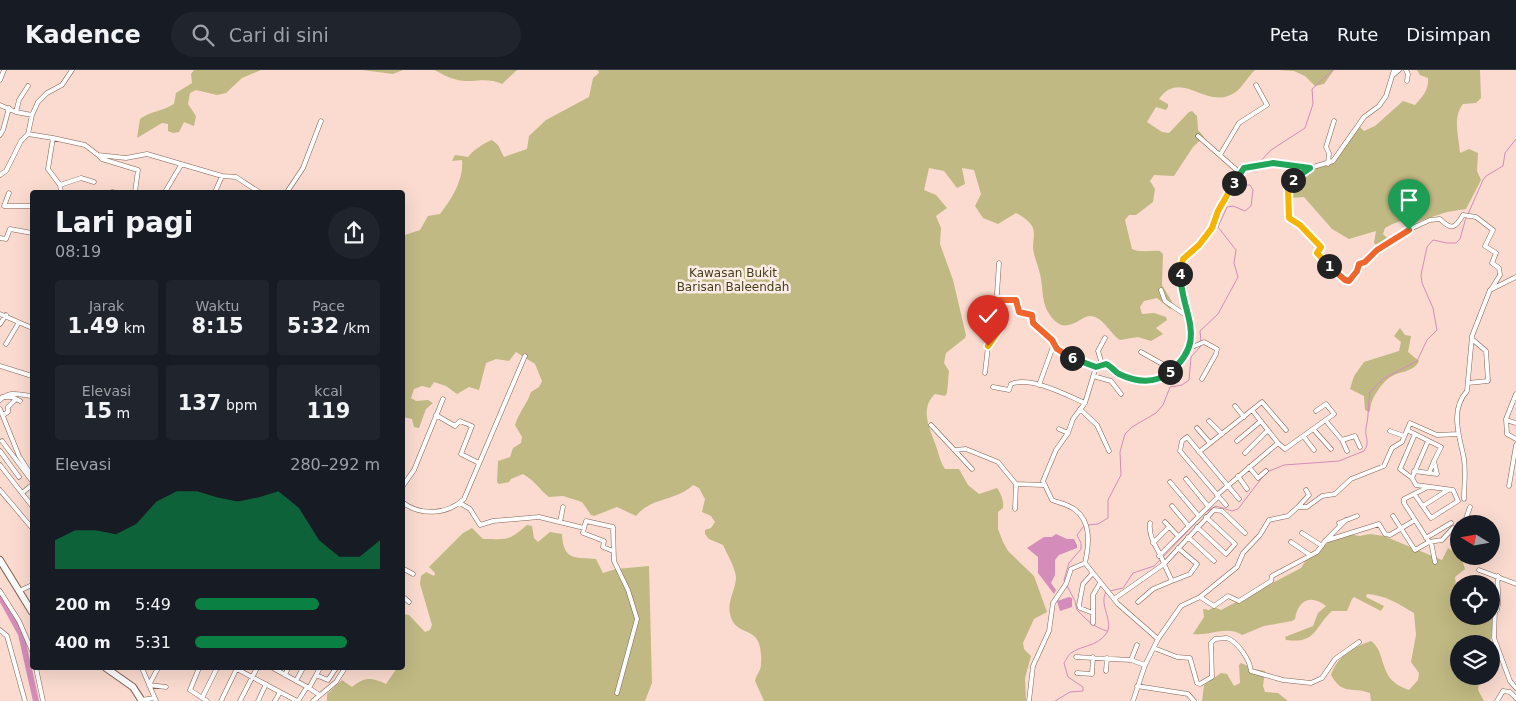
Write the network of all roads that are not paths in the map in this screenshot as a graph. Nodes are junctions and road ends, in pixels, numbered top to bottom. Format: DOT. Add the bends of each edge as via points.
graph roads {
  1 [pos="4,70"];
  2 [pos="72,70"];
  3 [pos="1399,70"];
  4 [pos="1406,70"];
  5 [pos="1393,72"];
  6 [pos="0,80"];
  7 [pos="1407,81"];
  8 [pos="1256,85"];
  9 [pos="28,86"];
  10 [pos="0,105"];
  11 [pos="9,108"];
  12 [pos="16,112"];
  13 [pos="32,115"];
  14 [pos="321,121"];
  15 [pos="1334,122"];
  16 [pos="28,134"];
  17 [pos="0,135"];
  18 [pos="1198,136"];
  19 [pos="53,138"];
  20 [pos="98,155"];
  21 [pos="1220,156"];
  22 [pos="1328,164"];
  23 [pos="181,165"];
  24 [pos="1310,168"];
  25 [pos="1240,173"];
  26 [pos="0,175"];
  27 [pos="222,176"];
  28 [pos="94,182"];
  29 [pos="60,185"];
  30 [pos="60,190"];
  31 [pos="135,190"];
  32 [pos="166,190"];
  33 [pos="216,190"];
  34 [pos="256,190"];
  35 [pos="288,190"];
  36 [pos="9,192"];
  37 [pos="30,206"];
  38 [pos="2,207"];
  39 [pos="30,233"];
  40 [pos="0,238"];
  41 [pos="999,263"];
  42 [pos="1516,277"];
  43 [pos="1492,288"];
  44 [pos="1161,290"];
  45 [pos="997,300"];
  46 [pos="0,314"];
  47 [pos="6,315"];
  48 [pos="1187,316"];
  49 [pos="0,324"];
  50 [pos="18,324"];
  51 [pos="30,327"];
  52 [pos="1104,338"];
  53 [pos="1472,339"];
  54 [pos="6,344"];
  55 [pos="1054,344"];
  56 [pos="1190,348"];
  57 [pos="1141,352"];
  58 [pos="525,356"];
  59 [pos="1102,364"];
  60 [pos="0,366"];
  61 [pos="1096,367"];
  62 [pos="1173,370"];
  63 [pos="985,373"];
  64 [pos="30,375"];
  65 [pos="1093,376"];
  66 [pos="1202,379"];
  67 [pos="1468,383"];
  68 [pos="1039,385"];
  69 [pos="993,387"];
  70 [pos="1120,394"];
  71 [pos="1516,394"];
  72 [pos="30,396"];
  73 [pos="1,398"];
  74 [pos="16,398"];
  75 [pos="443,398"];
  76 [pos="20,401"];
  77 [pos="1085,403"];
  78 [pos="1511,404"];
  79 [pos="1235,406"];
  80 [pos="1516,406"];
  81 [pos="0,409"];
  82 [pos="1080,409"];
  83 [pos="1252,410"];
  84 [pos="1316,411"];
  85 [pos="3,415"];
  86 [pos="436,415"];
  87 [pos="1244,417"];
  88 [pos="1506,420"];
  89 [pos="1209,421"];
  90 [pos="1261,421"];
  91 [pos="1326,421"];
  92 [pos="1516,423"];
  93 [pos="931,425"];
  94 [pos="1197,428"];
  95 [pos="1058,429"];
  96 [pos="1268,430"];
  97 [pos="1286,430"];
  98 [pos="1314,430"];
  99 [pos="1390,430"];
  100 [pos="1409,431"];
  101 [pos="1068,433"];
  102 [pos="10,434"];
  103 [pos="1222,434"];
  104 [pos="1415,434"];
  105 [pos="1458,434"];
  106 [pos="1404,436"];
  107 [pos="1304,437"];
  108 [pos="1516,439"];
  109 [pos="1237,440"];
  110 [pos="1342,440"];
  111 [pos="1428,440"];
  112 [pos="1,442"];
  113 [pos="1210,443"];
  114 [pos="1278,443"];
  115 [pos="1516,445"];
  116 [pos="1360,446"];
  117 [pos="1331,449"];
  118 [pos="955,450"];
  119 [pos="1314,450"];
  120 [pos="0,451"];
  121 [pos="1109,451"];
  122 [pos="1347,451"];
  123 [pos="1199,452"];
  124 [pos="1245,452"];
  125 [pos="1434,461"];
  126 [pos="479,463"];
  127 [pos="0,465"];
  128 [pos="1249,467"];
  129 [pos="972,469"];
  130 [pos="1266,471"];
  131 [pos="1414,471"];
  132 [pos="30,473"];
  133 [pos="1429,473"];
  134 [pos="1238,476"];
  135 [pos="19,477"];
  136 [pos="30,478"];
  137 [pos="1412,478"];
  138 [pos="1186,479"];
  139 [pos="1170,482"];
  140 [pos="1454,483"];
  141 [pos="405,484"];
  142 [pos="1016,484"];
  143 [pos="1043,485"];
  144 [pos="1227,485"];
  145 [pos="1509,486"];
  146 [pos="30,487"];
  147 [pos="1428,487"];
  148 [pos="1247,488"];
  149 [pos="0,490"];
  150 [pos="1306,490"];
  151 [pos="1448,490"];
  152 [pos="1453,490"];
  153 [pos="22,494"];
  154 [pos="1415,495"];
  155 [pos="1217,496"];
  156 [pos="1400,497"];
  157 [pos="1406,497"];
  158 [pos="1240,499"];
  159 [pos="1464,499"];
  160 [pos="460,503"];
  161 [pos="30,504"];
  162 [pos="405,504"];
  163 [pos="1226,505"];
  164 [pos="1172,506"];
  165 [pos="1208,506"];
  166 [pos="1423,506"];
  167 [pos="563,507"];
  168 [pos="1298,507"];
  169 [pos="1470,507"];
  170 [pos="1015,509"];
  171 [pos="1198,515"];
  172 [pos="1467,515"];
  173 [pos="1357,516"];
  174 [pos="1394,516"];
  175 [pos="1206,517"];
  176 [pos="1346,520"];
  177 [pos="1415,520"];
  178 [pos="560,522"];
  179 [pos="1165,522"];
  180 [pos="1150,523"];
  181 [pos="1339,523"];
  182 [pos="1450,524"];
  183 [pos="1188,525"];
  184 [pos="30,526"];
  185 [pos="1169,527"];
  186 [pos="1197,527"];
  187 [pos="584,528"];
  188 [pos="1401,529"];
  189 [pos="1450,531"];
  190 [pos="1245,533"];
  191 [pos="1302,533"];
  192 [pos="1178,536"];
  193 [pos="1188,537"];
  194 [pos="1325,541"];
  195 [pos="1429,541"];
  196 [pos="1291,542"];
  197 [pos="1153,543"];
  198 [pos="1322,546"];
  199 [pos="1178,548"];
  200 [pos="613,551"];
  201 [pos="1310,555"];
  202 [pos="1162,559"];
  203 [pos="0,560"];
  204 [pos="1214,561"];
  205 [pos="1435,562"];
  206 [pos="1085,564"];
  207 [pos="405,570"];
  208 [pos="1479,570"];
  209 [pos="413,574"];
  210 [pos="1092,574"];
  211 [pos="1495,575"];
  212 [pos="1500,577"];
  213 [pos="1172,581"];
  214 [pos="1100,583"];
  215 [pos="1516,584"];
  216 [pos="30,586"];
  217 [pos="0,591"];
  218 [pos="19,591"];
  219 [pos="1200,597"];
  220 [pos="405,599"];
  221 [pos="1114,599"];
  222 [pos="409,602"];
  223 [pos="1138,602"];
  224 [pos="30,609"];
  225 [pos="1093,613"];
  226 [pos="1093,623"];
  227 [pos="1494,625"];
  228 [pos="0,630"];
  229 [pos="1158,639"];
  230 [pos="1359,642"];
  231 [pos="1137,645"];
  232 [pos="30,647"];
  233 [pos="1154,648"];
  234 [pos="1076,656"];
  235 [pos="1093,658"];
  236 [pos="1107,658"];
  237 [pos="1131,660"];
  238 [pos="1146,665"];
  239 [pos="36,670"];
  240 [pos="109,670"];
  241 [pos="143,670"];
  242 [pos="157,670"];
  243 [pos="198,670"];
  244 [pos="217,670"];
  245 [pos="235,670"];
  246 [pos="240,670"];
  247 [pos="256,670"];
  248 [pos="277,670"];
  249 [pos="287,670"];
  250 [pos="302,670"];
  251 [pos="319,670"];
  252 [pos="335,670"];
  253 [pos="344,670"];
  254 [pos="1106,671"];
  255 [pos="1077,673"];
  256 [pos="285,674"];
  257 [pos="316,675"];
  258 [pos="252,677"];
  259 [pos="296,681"];
  260 [pos="266,684"];
  261 [pos="150,685"];
  262 [pos="1137,686"];
  263 [pos="166,687"];
  264 [pos="308,688"];
  265 [pos="1516,688"];
  266 [pos="280,692"];
  267 [pos="618,693"];
  268 [pos="318,694"];
  269 [pos="202,698"];
  270 [pos="1515,699"];
  271 [pos="155,700"];
  272 [pos="25,701"];
  273 [pos="42,701"];
  274 [pos="141,701"];
  275 [pos="207,701"];
  276 [pos="221,701"];
  277 [pos="240,701"];
  278 [pos="258,701"];
  279 [pos="276,701"];
  280 [pos="297,701"];
  281 [pos="313,701"];
  282 [pos="1029,701"];
  283 [pos="1133,701"];
  284 [pos="1194,701"];
  285 [pos="1497,701"];
  1 -- 6 [label="street"];
  2 -- 13 [label="street" via="62,85 38,102"];
  3 -- 5 [label="street"];
  4 -- 7 [label="street"];
  5 -- 22 [label="street" via="1386,96 1379,106 1364,117 1337,157"];
  8 -- 21 [label="street" via="1267,105 1240,122"];
  9 -- 12 [label="street"];
  10 -- 11 [label="street"];
  11 -- 12 [label="street"];
  11 -- 17 [label="street"];
  12 -- 13 [label="street"];
  13 -- 16 [label="street"];
  14 -- 35 [label="street" via="303,168"];
  15 -- 22 [label="street" via="1326,147"];
  16 -- 19 [label="street"];
  16 -- 26 [label="street" via="6,171"];
  18 -- 21 [label="street"];
  19 -- 20 [label="street" via="85,145"];
  19 -- 29 [label="street" via="48,169"];
  20 -- 23 [label="street" via="126,158 148,154"];
  20 -- 31 [label="street" via="138,170"];
  21 -- 25 [label="street"];
  22 -- 24 [label="street"];
  23 -- 27 [label="street"];
  23 -- 32 [label="street"];
  24 -- 25 [label="street" via="1273,163 1247,168"];
  24 -- 43 [label="street" via="1289,185 1289,218 1321,247 1318,254 1346,281 1376,250 1410,229 1439,219 1452,227 1460,222 1463,215 1480,220 1493,230 1485,246 1496,253 1492,263 1499,268 1500,275"];
  25 -- 48 [label="street" via="1210,232 1183,259 1180,276"];
  27 -- 33 [label="street"];
  27 -- 34 [label="street" via="240,178"];
  28 -- 29 [label="street" via="81,178"];
  29 -- 30 [label="street"];
  36 -- 38 [label="street"];
  37 -- 38 [label="street"];
  39 -- 40 [label="street" via="10,229 6,239"];
  41 -- 45 [label="street"];
  42 -- 43 [label="street"];
  43 -- 53 [label="street"];
  44 -- 48 [label="street" via="1165,301"];
  45 -- 55 [label="street" via="1016,300 1019,312 1032,315 1034,324"];
  45 -- 63 [label="street" via="999,330 989,344"];
  46 -- 47 [label="street"];
  47 -- 49 [label="street"];
  47 -- 50 [label="street"];
  48 -- 56 [label="street" via="1192,334"];
  50 -- 51 [label="street"];
  50 -- 54 [label="street"];
  52 -- 59 [label="street" via="1098,351"];
  53 -- 67 [label="street"];
  53 -- 67 [label="street" via="1486,351 1488,381"];
  55 -- 61 [label="street" via="1057,350 1075,360"];
  55 -- 68 [label="street"];
  56 -- 62 [label="street"];
  56 -- 66 [label="street" via="1201,343 1217,350"];
  57 -- 62 [label="street"];
  58 -- 126 [label="street"];
  59 -- 61 [label="street"];
  59 -- 62 [label="street" via="1147,382 1160,379"];
  60 -- 64 [label="street"];
  61 -- 65 [label="street"];
  65 -- 70 [label="street" via="1111,381"];
  65 -- 77 [label="street"];
  67 -- 105 [label="street" via="1458,412"];
  68 -- 69 [label="street" via="1018,382 1011,384 1009,390"];
  68 -- 77 [label="street"];
  71 -- 78 [label="street"];
  72 -- 73 [label="street" via="13,393"];
  73 -- 74 [label="street"];
  74 -- 76 [label="street"];
  74 -- 85 [label="street"];
  75 -- 86 [label="street"];
  77 -- 82 [label="street"];
  78 -- 80 [label="street"];
  78 -- 88 [label="street"];
  79 -- 87 [label="street"];
  81 -- 85 [label="street"];
  82 -- 101 [label="street"];
  82 -- 121 [label="street" via="1096,424"];
  83 -- 87 [label="street"];
  83 -- 90 [label="street"];
  83 -- 97 [label="street" via="1264,403"];
  84 -- 91 [label="street" via="1327,404 1334,414"];
  85 -- 102 [label="street"];
  86 -- 126 [label="street" via="455,426 460,421 472,426 461,454"];
  86 -- 141 [label="street" via="414,470"];
  87 -- 103 [label="street"];
  88 -- 92 [label="street"];
  88 -- 108 [label="street" via="1507,434"];
  89 -- 103 [label="street"];
  90 -- 96 [label="street"];
  90 -- 109 [label="street"];
  91 -- 98 [label="street"];
  91 -- 110 [label="street"];
  93 -- 118 [label="street"];
  94 -- 113 [label="street"];
  95 -- 101 [label="street"];
  96 -- 114 [label="street"];
  96 -- 124 [label="street"];
  98 -- 107 [label="street"];
  98 -- 117 [label="street"];
  99 -- 106 [label="street"];
  100 -- 104 [label="street"];
  101 -- 143 [label="street" via="1056,450"];
  102 -- 112 [label="street"];
  102 -- 132 [label="street"];
  103 -- 113 [label="street"];
  104 -- 111 [label="street"];
  104 -- 137 [label="street" via="1400,470"];
  105 -- 106 [label="street" via="1437,435 1411,422"];
  105 -- 159 [label="street" via="1464,460"];
  106 -- 168 [label="street" via="1401,443 1392,448 1384,466 1351,479 1332,496 1324,495 1307,508"];
  107 -- 114 [label="street" via="1285,448"];
  107 -- 119 [label="street"];
  110 -- 116 [label="street" via="1355,436"];
  110 -- 122 [label="street"];
  111 -- 125 [label="street" via="1441,447"];
  111 -- 131 [label="street"];
  112 -- 136 [label="street"];
  113 -- 123 [label="street"];
  114 -- 128 [label="street"];
  115 -- 145 [label="street"];
  118 -- 129 [label="street"];
  118 -- 142 [label="street" via="966,449 998,462"];
  120 -- 135 [label="street"];
  123 -- 144 [label="street"];
  123 -- 155 [label="street" via="1187,437 1179,447"];
  125 -- 133 [label="street"];
  125 -- 133 [label="street" via="1437,474"];
  126 -- 160 [label="street" via="468,492"];
  127 -- 153 [label="street"];
  128 -- 130 [label="street" via="1258,478"];
  128 -- 134 [label="street"];
  131 -- 133 [label="street"];
  131 -- 137 [label="street"];
  134 -- 144 [label="street"];
  134 -- 148 [label="street"];
  137 -- 147 [label="street" via="1416,485"];
  138 -- 165 [label="street"];
  139 -- 171 [label="street"];
  140 -- 152 [label="street"];
  142 -- 143 [label="street"];
  142 -- 170 [label="street"];
  143 -- 206 [label="street" via="1052,500 1072,508 1085,522 1088,547"];
  144 -- 155 [label="street"];
  144 -- 158 [label="street"];
  146 -- 153 [label="street"];
  147 -- 151 [label="street"];
  147 -- 154 [label="street"];
  149 -- 184 [label="street"];
  150 -- 168 [label="street" via="1309,495"];
  151 -- 152 [label="street"];
  151 -- 166 [label="street"];
  152 -- 166 [label="street" via="1458,501 1431,518"];
  153 -- 161 [label="street"];
  154 -- 157 [label="street"];
  154 -- 166 [label="street"];
  155 -- 163 [label="street"];
  155 -- 165 [label="street"];
  156 -- 157 [label="street"];
  157 -- 177 [label="street" via="1404,503"];
  160 -- 162 [label="street" via="428,513 416,511"];
  160 -- 178 [label="street" via="470,509 480,525 539,517"];
  164 -- 183 [label="street"];
  165 -- 171 [label="street"];
  167 -- 178 [label="street"];
  168 -- 219 [label="street" via="1288,516 1269,520 1260,536 1243,553 1237,567"];
  169 -- 172 [label="street"];
  171 -- 183 [label="street"];
  173 -- 176 [label="street"];
  174 -- 188 [label="street"];
  175 -- 186 [label="street"];
  175 -- 186 [label="street" via="1235,544 1234,547 1226,554"];
  175 -- 190 [label="street" via="1214,510 1222,511"];
  176 -- 181 [label="street"];
  176 -- 194 [label="street"];
  177 -- 188 [label="street"];
  177 -- 195 [label="street"];
  178 -- 187 [label="street"];
  179 -- 185 [label="street"];
  180 -- 197 [label="street"];
  182 -- 195 [label="street"];
  183 -- 192 [label="street"];
  185 -- 192 [label="street"];
  185 -- 197 [label="street"];
  186 -- 193 [label="street"];
  187 -- 200 [label="street" via="583,533 604,541 603,547"];
  187 -- 200 [label="street" via="586,521 613,527"];
  188 -- 194 [label="street" via="1388,536 1378,524"];
  188 -- 195 [label="street" via="1414,550"];
  189 -- 195 [label="street" via="1442,540"];
  191 -- 198 [label="street"];
  192 -- 202 [label="street"];
  193 -- 199 [label="street"];
  193 -- 204 [label="street"];
  194 -- 198 [label="street"];
  195 -- 205 [label="street"];
  196 -- 201 [label="street"];
  197 -- 202 [label="street"];
  198 -- 201 [label="street"];
  199 -- 202 [label="street"];
  199 -- 213 [label="street" via="1197,564 1190,574"];
  200 -- 267 [label="street" via="637,619"];
  201 -- 219 [label="street" via="1272,576 1271,581 1239,601 1228,596 1214,606"];
  202 -- 213 [label="street"];
  202 -- 221 [label="street"];
  203 -- 218 [label="main road"];
  206 -- 210 [label="street"];
  206 -- 282 [label="street" via="1072,568 1066,584 1054,600 1049,631 1033,666"];
  207 -- 209 [label="street"];
  208 -- 211 [label="street"];
  210 -- 214 [label="street"];
  210 -- 225 [label="street" via="1083,584 1079,606"];
  212 -- 215 [label="street"];
  213 -- 223 [label="street" via="1153,589"];
  214 -- 221 [label="street"];
  214 -- 225 [label="street" via="1093,595"];
  216 -- 218 [label="street"];
  217 -- 232 [label="street"];
  218 -- 224 [label="main road"];
  219 -- 229 [label="street" via="1181,606"];
  220 -- 222 [label="street"];
  221 -- 229 [label="street"];
  225 -- 226 [label="street"];
  227 -- 265 [label="street" via="1494,638 1510,681"];
  228 -- 272 [label="street" via="7,636"];
  229 -- 233 [label="street"];
  230 -- 233 [label="street" via="1336,659 1322,678 1311,683 1283,680 1251,671 1242,651 1227,638 1215,639 1211,643 1212,677 1200,684 1190,658 1177,657"];
  231 -- 237 [label="street"];
  233 -- 238 [label="street"];
  234 -- 235 [label="street"];
  235 -- 236 [label="street"];
  235 -- 255 [label="street" via="1092,674"];
  236 -- 237 [label="street"];
  236 -- 254 [label="street"];
  237 -- 238 [label="street"];
  238 -- 262 [label="street"];
  239 -- 273 [label="street"];
  240 -- 274 [label="main road" via="133,687"];
  241 -- 261 [label="street"];
  242 -- 261 [label="street"];
  243 -- 269 [label="street" via="190,690"];
  244 -- 269 [label="street"];
  245 -- 276 [label="street"];
  246 -- 258 [label="street"];
  247 -- 258 [label="street"];
  248 -- 256 [label="street"];
  249 -- 256 [label="street"];
  250 -- 259 [label="street"];
  251 -- 257 [label="street"];
  252 -- 257 [label="street" via="328,680"];
  253 -- 281 [label="street" via="336,682"];
  256 -- 259 [label="street"];
  257 -- 264 [label="street"];
  258 -- 260 [label="street"];
  258 -- 277 [label="street"];
  259 -- 264 [label="street"];
  260 -- 266 [label="street"];
  260 -- 278 [label="street"];
  261 -- 263 [label="street"];
  261 -- 271 [label="street"];
  262 -- 283 [label="street"];
  262 -- 284 [label="street" via="1188,694"];
  264 -- 268 [label="street"];
  264 -- 280 [label="street"];
  266 -- 279 [label="street"];
  266 -- 280 [label="street"];
  269 -- 275 [label="street"];
  270 -- 285 [label="street" via="1510,692 1503,691"];
  271 -- 274 [label="street"];
}
